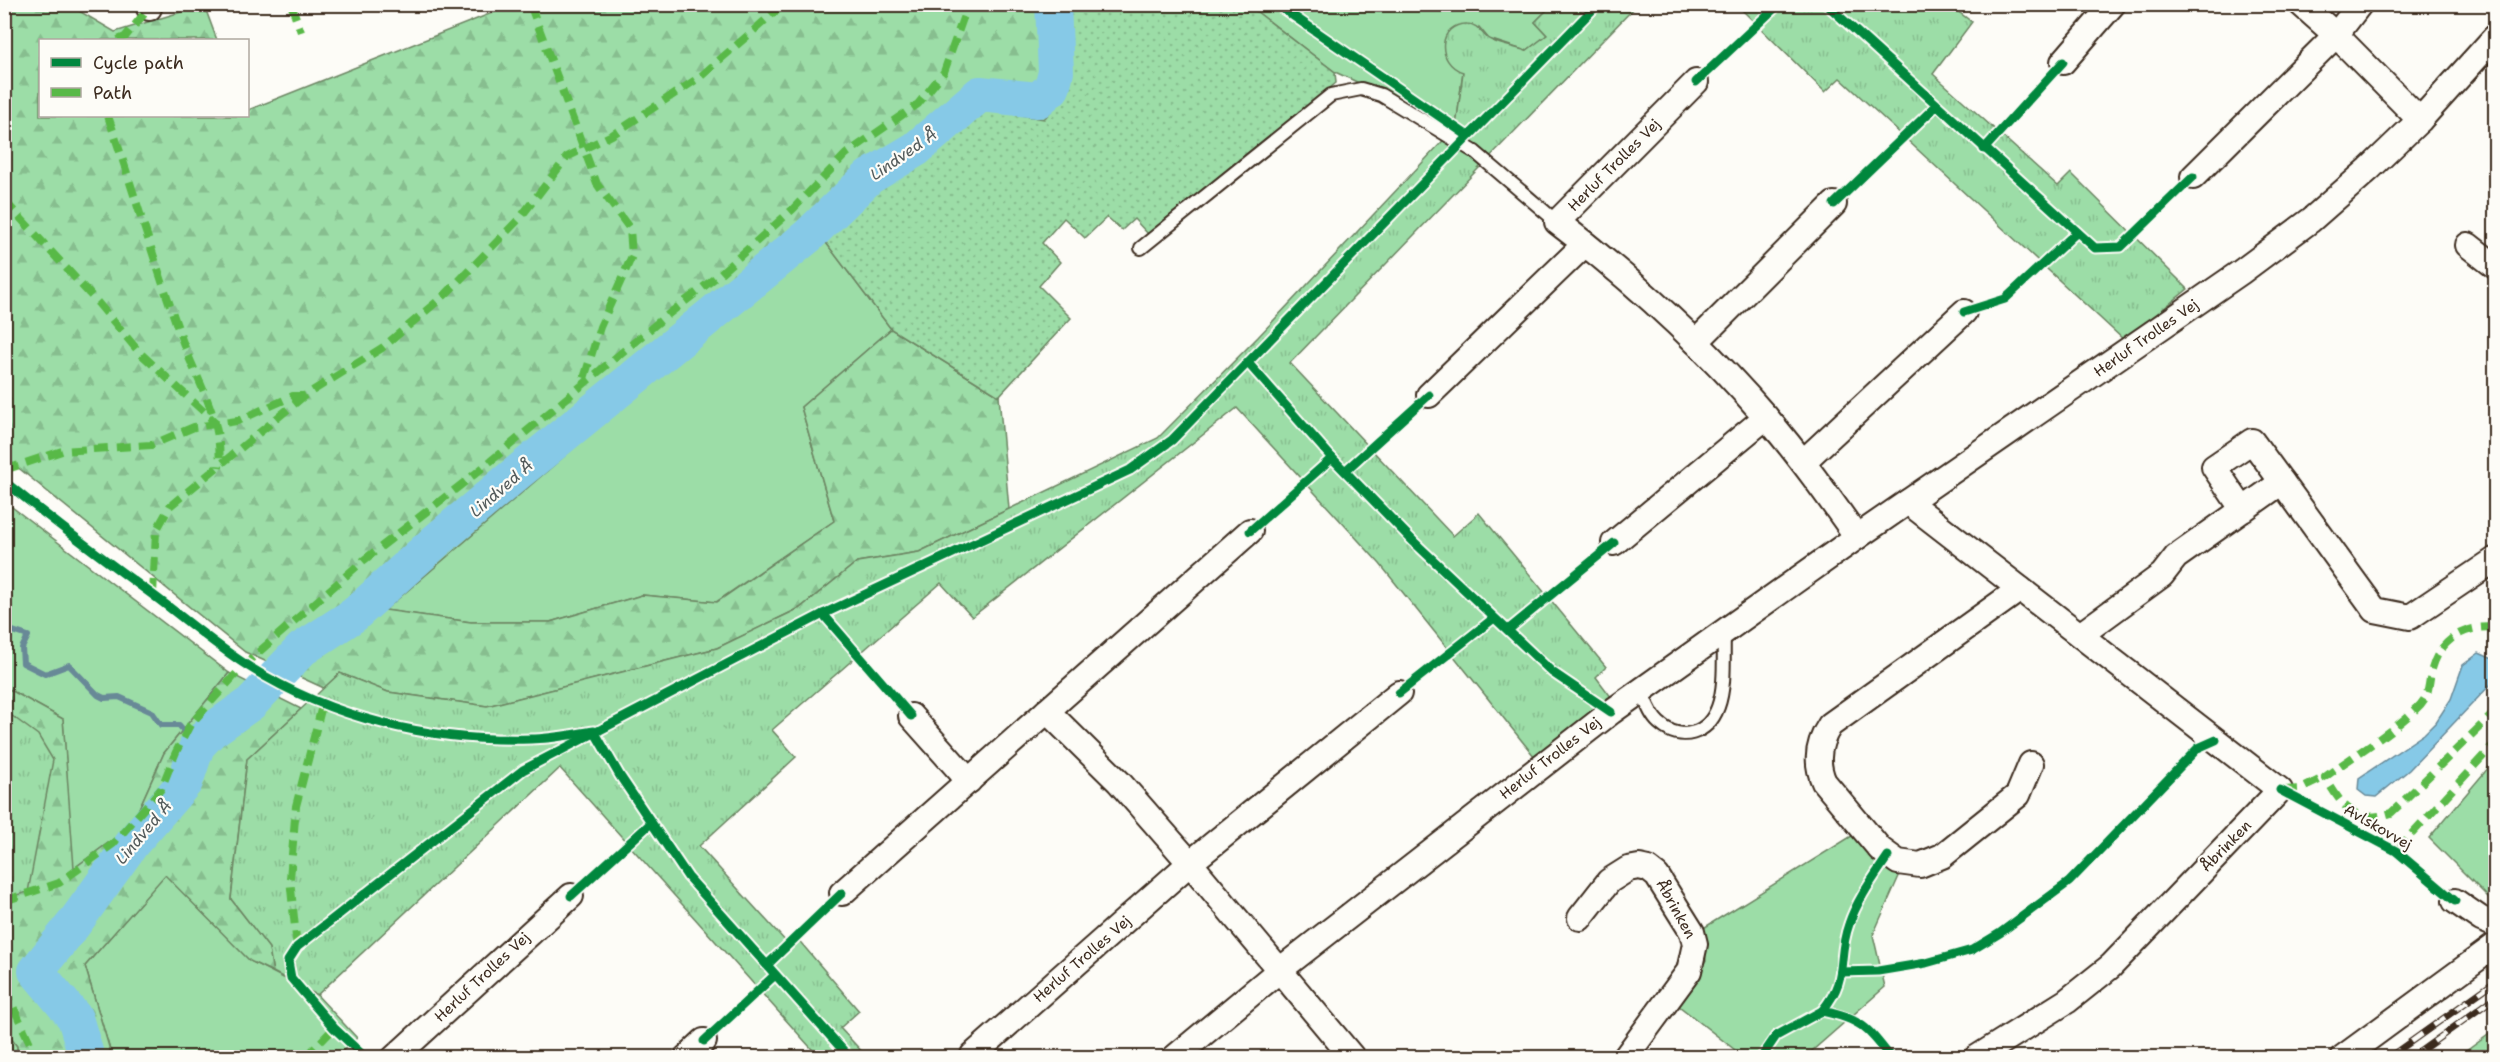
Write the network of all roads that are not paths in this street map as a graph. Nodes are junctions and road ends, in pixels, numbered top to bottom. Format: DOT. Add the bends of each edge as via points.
graph roads {
  1 [pos="2112,4"];
  2 [pos="2301,4"];
  3 [pos="2360,4"];
  4 [pos="2336,35"];
  5 [pos="2496,36"];
  6 [pos="2063,62"];
  7 [pos="1696,82"];
  8 [pos="2420,120"];
  9 [pos="2193,177"];
  10 [pos="1834,204"];
  11 [pos="1557,222"];
  12 [pos="1585,244"];
  13 [pos="2468,245"];
  14 [pos="1141,248"];
  15 [pos="2496,267"];
  16 [pos="1964,312"];
  17 [pos="1696,342"];
  18 [pos="1429,394"];
  19 [pos="1766,417"];
  20 [pos="1803,462"];
  21 [pos="2282,482"];
  22 [pos="1908,502"];
  23 [pos="2243,510"];
  24 [pos="1250,531"];
  25 [pos="1857,537"];
  26 [pos="1614,543"];
  27 [pos="2496,559"];
  28 [pos="2020,589"];
  29 [pos="1725,631"];
  30 [pos="2080,635"];
  31 [pos="1641,690"];
  32 [pos="1399,693"];
  33 [pos="1047,711"];
  34 [pos="911,716"];
  35 [pos="2031,764"];
  36 [pos="969,781"];
  37 [pos="1190,863"];
  38 [pos="842,893"];
  39 [pos="571,896"];
  40 [pos="2455,901"];
  41 [pos="1580,918"];
  42 [pos="2496,925"];
  43 [pos="2496,945"];
  44 [pos="1281,969"];
  45 [pos="704,1041"];
  46 [pos="973,1055"];
  47 [pos="394,1058"];
  48 [pos="686,1058"];
  49 [pos="1174,1058"];
  50 [pos="1353,1058"];
  51 [pos="1624,1058"];
  52 [pos="1976,1058"];
  53 [pos="2342,1058"];
  1 -- 6 [label="street"];
  2 -- 4 [label="street"];
  3 -- 4 [label="street"];
  4 -- 8 [label="street"];
  4 -- 9 [label="street"];
  5 -- 8 [label="street, Herluf Trolles Vej"];
  7 -- 11 [label="street, Herluf Trolles Vej"];
  8 -- 22 [label="street, Herluf Trolles Vej" via="2311,220"];
  10 -- 17 [label="street"];
  11 -- 12 [label="street, Herluf Trolles Vej"];
  11 -- 14 [label="lane" via="1475,152 1381,95 1361,89 1331,95"];
  12 -- 17 [label="street, Herluf Trolles Vej"];
  12 -- 18 [label="street"];
  13 -- 15 [label="street"];
  16 -- 20 [label="street"];
  17 -- 19 [label="street, Herluf Trolles Vej"];
  19 -- 20 [label="street, Herluf Trolles Vej"];
  19 -- 26 [label="street"];
  20 -- 25 [label="street, Herluf Trolles Vej"];
  21 -- 23 [label="street"];
  21 -- 23 [label="street" via="2252,441 2214,467"];
  21 -- 27 [label="street" via="2375,610 2410,617"];
  22 -- 25 [label="street, Herluf Trolles Vej"];
  22 -- 28 [label="street, Åbrinken"];
  23 -- 30 [label="street" via="2176,557 2162,575"];
  24 -- 33 [label="street"];
  25 -- 29 [label="street, Herluf Trolles Vej"];
  28 -- 30 [label="street, Åbrinken"];
  28 -- 35 [label="street" via="1830,725 1819,747 1819,771 1880,849 1898,862 1920,865 1942,856 2018,795"];
  29 -- 31 [label="street, Herluf Trolles Vej"];
  29 -- 31 [label="lane" via="1719,704 1713,721 1703,729 1690,734 1666,728 1649,709"];
  30 -- 52 [label="street, Åbrinken" via="2280,790 2111,966 2067,1001"];
  31 -- 44 [label="street, Herluf Trolles Vej"];
  32 -- 37 [label="street, Herluf Trolles Vej"];
  33 -- 36 [label="street"];
  33 -- 37 [label="street" via="1119,782"];
  34 -- 36 [label="street"];
  36 -- 38 [label="street"];
  37 -- 44 [label="street"];
  37 -- 46 [label="street, Herluf Trolles Vej"];
  39 -- 47 [label="street, Herluf Trolles Vej"];
  40 -- 42 [label="street"];
  41 -- 51 [label="street, Åbrinken" via="1609,881 1639,867 1657,876 1692,932 1695,944 1689,970"];
  43 -- 53 [label="street"];
  44 -- 49 [label="street, Herluf Trolles Vej"];
  44 -- 50 [label="street"];
  45 -- 48 [label="street"];
}
